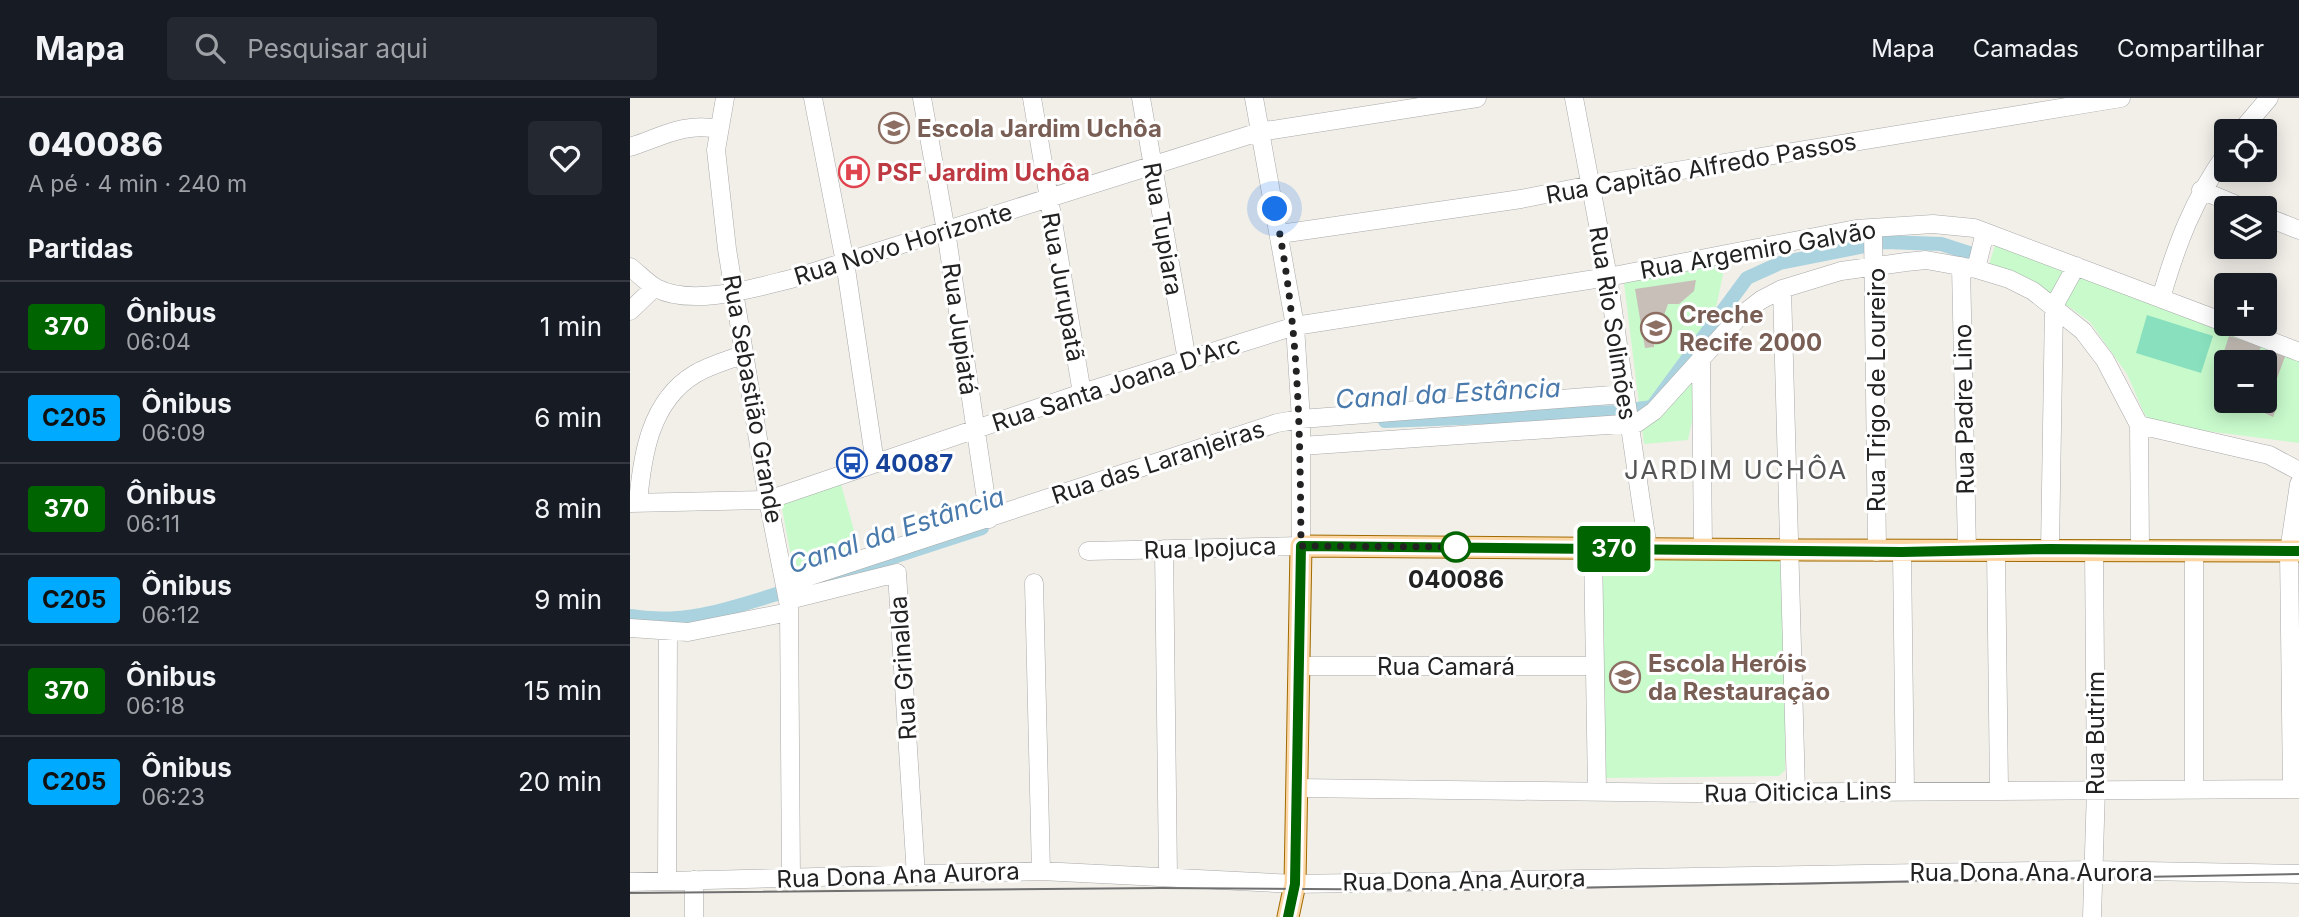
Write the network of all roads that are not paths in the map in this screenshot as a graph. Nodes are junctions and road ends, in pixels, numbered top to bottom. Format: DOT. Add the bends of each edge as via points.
graph roads {
  1 [pos="725,98"];
  2 [pos="813,98"];
  3 [pos="922,98"];
  4 [pos="1032,98"];
  5 [pos="1141,98"];
  6 [pos="1254,98"];
  7 [pos="1478,98"];
  8 [pos="1574,98"];
  9 [pos="2121,98"];
  10 [pos="2269,98"];
  11 [pos="2251,119"];
  12 [pos="718,130"];
  13 [pos="1259,132"];
  14 [pos="630,147"];
  15 [pos="1151,164"];
  16 [pos="2214,171"];
  17 [pos="1591,185"];
  18 [pos="2201,190"];
  19 [pos="2215,196"];
  20 [pos="1047,199"];
  21 [pos="2277,221"];
  22 [pos="1873,229"];
  23 [pos="2299,230"];
  24 [pos="946,231"];
  25 [pos="1985,232"];
  26 [pos="1280,234"];
  27 [pos="845,262"];
  28 [pos="1875,264"];
  29 [pos="2076,266"];
  30 [pos="630,267"];
  31 [pos="1969,268"];
  32 [pos="1608,277"];
  33 [pos="655,287"];
  34 [pos="1782,289"];
  35 [pos="735,293"];
  36 [pos="2161,298"];
  37 [pos="2054,306"];
  38 [pos="630,311"];
  39 [pos="2214,318"];
  40 [pos="1295,326"];
  41 [pos="2259,336"];
  42 [pos="2299,352"];
  43 [pos="746,354"];
  44 [pos="1701,357"];
  45 [pos="1187,360"];
  46 [pos="1082,393"];
  47 [pos="1626,397"];
  48 [pos="1301,420"];
  49 [pos="1629,422"];
  50 [pos="2139,425"];
  51 [pos="975,430"];
  52 [pos="1301,443"];
  53 [pos="875,463"];
  54 [pos="2299,471"];
  55 [pos="2299,484"];
  56 [pos="768,500"];
  57 [pos="634,503"];
  58 [pos="989,519"];
  59 [pos="1301,546"];
  60 [pos="1164,549"];
  61 [pos="1593,549"];
  62 [pos="1648,549"];
  63 [pos="2050,549"];
  64 [pos="2094,549"];
  65 [pos="2140,549"];
  66 [pos="1703,550"];
  67 [pos="2194,550"];
  68 [pos="1088,551"];
  69 [pos="1791,551"];
  70 [pos="1967,551"];
  71 [pos="1996,551"];
  72 [pos="2294,551"];
  73 [pos="1877,552"];
  74 [pos="1902,552"];
  75 [pos="1034,583"];
  76 [pos="788,598"];
  77 [pos="630,628"];
  78 [pos="668,632"];
  79 [pos="1300,666"];
  80 [pos="1592,666"];
  81 [pos="1297,788"];
  82 [pos="1999,789"];
  83 [pos="2096,789"];
  84 [pos="2194,789"];
  85 [pos="2295,789"];
  86 [pos="1905,790"];
  87 [pos="1597,791"];
  88 [pos="1796,791"];
  89 [pos="2092,870"];
  90 [pos="1041,871"];
  91 [pos="2299,874"];
  92 [pos="916,876"];
  93 [pos="1168,876"];
  94 [pos="791,878"];
  95 [pos="694,880"];
  96 [pos="667,881"];
  97 [pos="630,882"];
  98 [pos="1295,884"];
  99 [pos="694,917"];
  100 [pos="1288,917"];
  101 [pos="2092,917"];
  1 -- 12 [label="street, Rua Sebastião Grande"];
  2 -- 27 [label="street"];
  3 -- 24 [label="street, Rua Jupiatá"];
  4 -- 20 [label="street, Rua Jurupatã"];
  5 -- 15 [label="street, Rua Tupiara"];
  6 -- 13 [label="street"];
  7 -- 13 [label="street, Rua Novo Horizonte"];
  8 -- 17 [label="street, Rua Rio Solimões"];
  9 -- 17 [label="street, Rua Capitão Alfredo Passos"];
  10 -- 11 [label="street"];
  12 -- 14 [label="street" via="680,128"];
  12 -- 35 [label="street, Rua Sebastião Grande" via="717,160"];
  13 -- 15 [label="street, Rua Novo Horizonte"];
  13 -- 26 [label="street"];
  15 -- 20 [label="street, Rua Novo Horizonte"];
  15 -- 45 [label="street, Rua Tupiara"];
  16 -- 18 [label="street"];
  17 -- 26 [label="street, Rua Capitão Alfredo Passos"];
  17 -- 32 [label="street, Rua Rio Solimões"];
  18 -- 19 [label="street"];
  18 -- 36 [label="street"];
  20 -- 24 [label="street, Rua Novo Horizonte"];
  20 -- 46 [label="street, Rua Jurupatã"];
  21 -- 23 [label="street"];
  22 -- 25 [label="street, Rua Argemiro Galvão" via="1933,224"];
  22 -- 28 [label="street, Rua Trigo de Loureiro"];
  22 -- 32 [label="street, Rua Argemiro Galvão"];
  24 -- 27 [label="street, Rua Novo Horizonte"];
  24 -- 51 [label="street, Rua Jupiatá"];
  25 -- 29 [label="street, Rua Argemiro Galvão"];
  25 -- 31 [label="street, Rua Padre Lino"];
  26 -- 40 [label="street"];
  27 -- 35 [label="street, Rua Novo Horizonte"];
  27 -- 53 [label="street"];
  28 -- 31 [label="street, Rua Argemiro Galvão" via="1926,260"];
  28 -- 34 [label="street, Rua Argemiro Galvão"];
  28 -- 73 [label="street, Rua Trigo de Loureiro"];
  29 -- 36 [label="street, Rua Argemiro Galvão"];
  29 -- 37 [label="street"];
  30 -- 33 [label="street"];
  31 -- 37 [label="street, Rua Argemiro Galvão" via="2009,279"];
  31 -- 70 [label="street, Rua Padre Lino"];
  32 -- 40 [label="street, Rua Santa Joana D'Arc"];
  32 -- 47 [label="street, Rua Rio Solimões"];
  33 -- 35 [label="street, Rua Novo Horizonte" via="672,293"];
  33 -- 38 [label="street"];
  34 -- 44 [label="street, Rua Argemiro Galvão" via="1739,317"];
  34 -- 69 [label="street"];
  35 -- 43 [label="street, Rua Sebastião Grande"];
  36 -- 39 [label="street, Rua Argemiro Galvão"];
  37 -- 50 [label="street, Rua Argemiro Galvão" via="2092,340"];
  37 -- 63 [label="street"];
  40 -- 45 [label="street, Rua Santa Joana D'Arc"];
  40 -- 48 [label="street"];
  41 -- 42 [label="street, Rua Argemiro Galvão"];
  43 -- 56 [label="street, Rua Sebastião Grande"];
  43 -- 57 [label="street" via="692,376 668,401 647,439"];
  44 -- 49 [label="street, Rua Argemiro Galvão" via="1654,411 1645,419"];
  44 -- 66 [label="street"];
  45 -- 46 [label="street, Rua Santa Joana D'Arc"];
  46 -- 51 [label="street, Rua Santa Joana D'Arc"];
  47 -- 48 [label="street, Rua das Laranjeiras"];
  47 -- 49 [label="street, Rua Rio Solimões"];
  48 -- 52 [label="street"];
  48 -- 58 [label="street, Rua das Laranjeiras" via="1246,431"];
  49 -- 52 [label="street, Rua das Laranjeiras"];
  49 -- 62 [label="street, Rua Rio Solimões"];
  50 -- 54 [label="street" via="2269,454"];
  50 -- 65 [label="street"];
  51 -- 53 [label="street, Rua Santa Joana D'Arc"];
  51 -- 58 [label="street, Rua Jupiatá"];
  52 -- 59 [label="street"];
  53 -- 56 [label="street, Rua Santa Joana D'Arc"];
  55 -- 72 [label="street"];
  56 -- 57 [label="street, Rua Santa Joana D'Arc"];
  56 -- 76 [label="street, Rua Sebastião Grande"];
  58 -- 76 [label="street, Rua das Laranjeiras"];
  59 -- 60 [label="street, Rua Ipojuca"];
  59 -- 61 [label="main road, Rua Ipojuca"];
  59 -- 79 [label="main road"];
  60 -- 68 [label="street, Rua Ipojuca"];
  60 -- 93 [label="street"];
  61 -- 62 [label="main road, Rua Ipojuca"];
  61 -- 80 [label="street"];
  62 -- 66 [label="main road, Rua Ipojuca"];
  63 -- 64 [label="main road, Rua Ipojuca"];
  63 -- 71 [label="main road, Rua Ipojuca"];
  64 -- 65 [label="main road, Rua Ipojuca"];
  64 -- 83 [label="street, Rua Butrim"];
  65 -- 67 [label="main road, Rua Ipojuca"];
  66 -- 69 [label="main road, Rua Ipojuca"];
  67 -- 72 [label="main road, Rua Ipojuca"];
  67 -- 84 [label="street"];
  69 -- 73 [label="main road, Rua Ipojuca"];
  69 -- 88 [label="street"];
  70 -- 71 [label="main road, Rua Ipojuca"];
  70 -- 74 [label="main road, Rua Ipojuca"];
  71 -- 82 [label="street"];
  72 -- 85 [label="street"];
  73 -- 74 [label="main road, Rua Ipojuca"];
  74 -- 86 [label="street"];
  75 -- 90 [label="street"];
  76 -- 78 [label="street, Rua das Laranjeiras" via="745,623"];
  76 -- 92 [label="street, Rua Grinalda" via="897,573"];
  76 -- 94 [label="street, Rua Sebastião Grande"];
  77 -- 78 [label="street, Rua das Laranjeiras"];
  78 -- 96 [label="street"];
  79 -- 80 [label="street, Rua Camará"];
  79 -- 81 [label="main road"];
  80 -- 87 [label="street"];
  81 -- 87 [label="street, Rua Oiticica Lins"];
  81 -- 98 [label="main road"];
  82 -- 83 [label="street, Rua Oiticica Lins"];
  82 -- 86 [label="street, Rua Oiticica Lins"];
  83 -- 84 [label="street, Rua Oiticica Lins"];
  83 -- 89 [label="street, Rua Butrim"];
  84 -- 85 [label="street, Rua Oiticica Lins"];
  86 -- 88 [label="street, Rua Oiticica Lins"];
  87 -- 88 [label="street, Rua Oiticica Lins"];
  89 -- 91 [label="street, Rua Dona Ana Aurora"];
  89 -- 98 [label="street, Rua Dona Ana Aurora"];
  89 -- 101 [label="street, Rua Butrim"];
  90 -- 92 [label="street, Rua Dona Ana Aurora"];
  90 -- 93 [label="street, Rua Dona Ana Aurora"];
  92 -- 94 [label="street, Rua Dona Ana Aurora"];
  93 -- 98 [label="street, Rua Dona Ana Aurora"];
  94 -- 95 [label="street, Rua Dona Ana Aurora"];
  95 -- 96 [label="street, Rua Dona Ana Aurora"];
  95 -- 99 [label="street"];
  96 -- 97 [label="street, Rua Dona Ana Aurora"];
  98 -- 100 [label="main road"];
}
